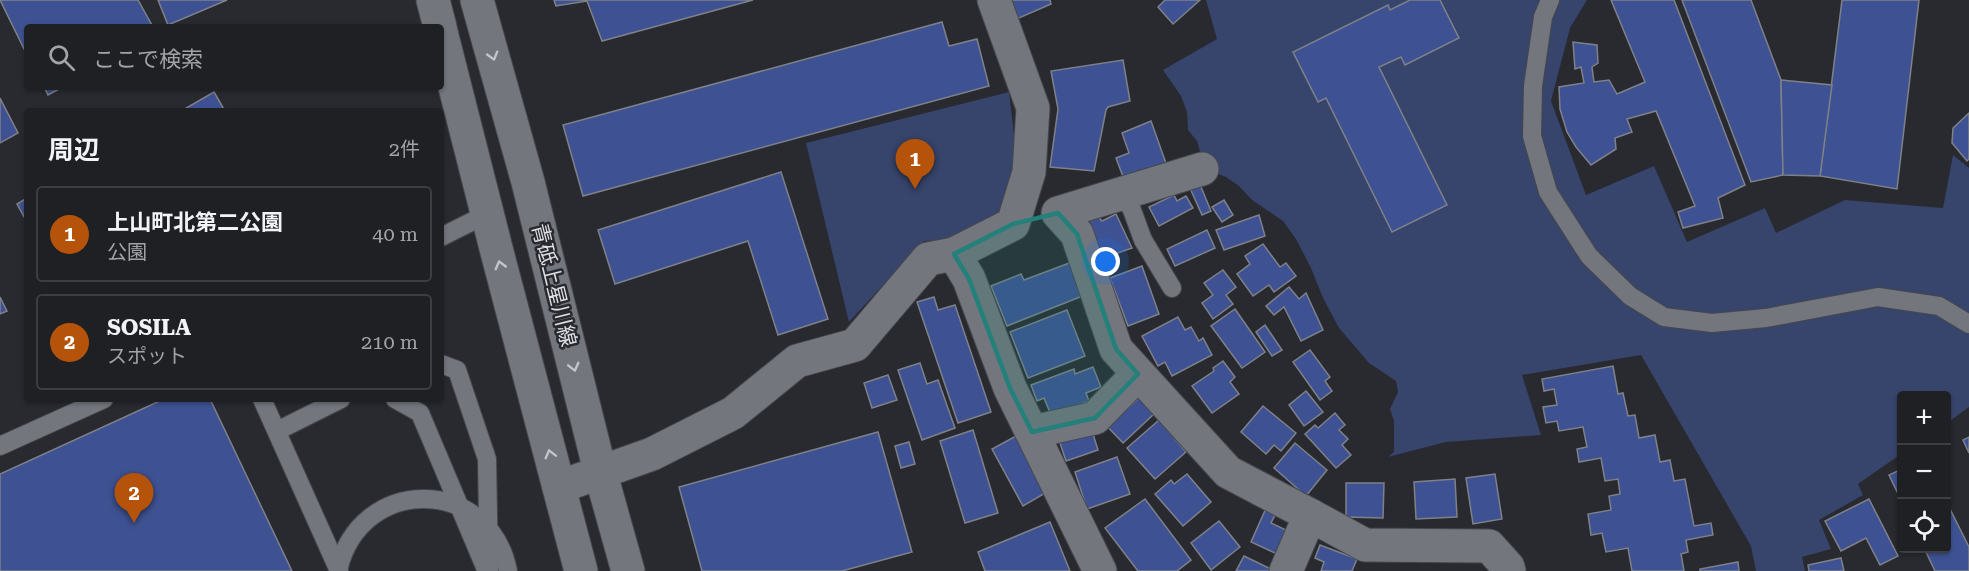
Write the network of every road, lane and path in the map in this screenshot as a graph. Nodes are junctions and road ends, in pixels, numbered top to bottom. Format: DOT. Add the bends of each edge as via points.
graph roads {
  1 [pos="433,0"];
  2 [pos="477,0"];
  3 [pos="994,0"];
  4 [pos="1550,0"];
  5 [pos="439,24"];
  6 [pos="444,44"];
  7 [pos="1202,170"];
  8 [pos="1123,193"];
  9 [pos="1058,213"];
  10 [pos="487,214"];
  11 [pos="1013,224"];
  12 [pos="444,236"];
  13 [pos="954,254"];
  14 [pos="1172,288"];
  15 [pos="1969,324"];
  16 [pos="444,365"];
  17 [pos="1138,374"];
  18 [pos="97,402"];
  19 [pos="263,402"];
  20 [pos="335,402"];
  21 [pos="401,402"];
  22 [pos="277,431"];
  23 [pos="1032,432"];
  24 [pos="0,446"];
  25 [pos="600,471"];
  26 [pos="559,487"];
  27 [pos="1310,516"];
  28 [pos="338,571"];
  29 [pos="487,571"];
  30 [pos="508,571"];
  31 [pos="581,571"];
  32 [pos="628,571"];
  33 [pos="1100,571"];
  34 [pos="1286,571"];
  35 [pos="1509,571"];
  1 -- 5 [label="street"];
  2 -- 25 [label="street, 青砥上星川線, one-way" via="528,182"];
  3 -- 11 [label="street" via="1033,108 1029,172"];
  4 -- 15 [label="lane" via="1543,17 1533,86 1532,136 1548,192 1589,256 1630,296 1664,317 1712,323 1766,318 1878,297 1939,306"];
  6 -- 10 [label="street"];
  7 -- 8 [label="street"];
  8 -- 9 [label="street"];
  8 -- 14 [label="lane" via="1143,240"];
  9 -- 11 [label="street"];
  9 -- 17 [label="street" via="1077,234 1116,349"];
  10 -- 12 [label="lane"];
  26 -- 10 [label="street, one-way"];
  11 -- 13 [label="street"];
  13 -- 23 [label="street" via="969,279 1010,388"];
  13 -- 25 [label="street" via="928,259 855,345 797,361 733,413 652,454"];
  16 -- 29 [label="lane" via="457,370 487,459"];
  17 -- 23 [label="street" via="1095,418"];
  17 -- 27 [label="street" via="1228,472"];
  18 -- 24 [label="lane"];
  19 -- 22 [label="lane"];
  20 -- 22 [label="lane"];
  21 -- 29 [label="lane" via="420,413"];
  22 -- 28 [label="lane"];
  23 -- 33 [label="street"];
  25 -- 26 [label="street"];
  25 -- 32 [label="street, 青砥上星川線"];
  26 -- 31 [label="street"];
  27 -- 34 [label="street"];
  27 -- 35 [label="street" via="1365,545 1489,546"];
  28 -- 30 [label="lane" via="348,540 376,512 393,503 431,499 468,511 483,523 496,538"];
}
